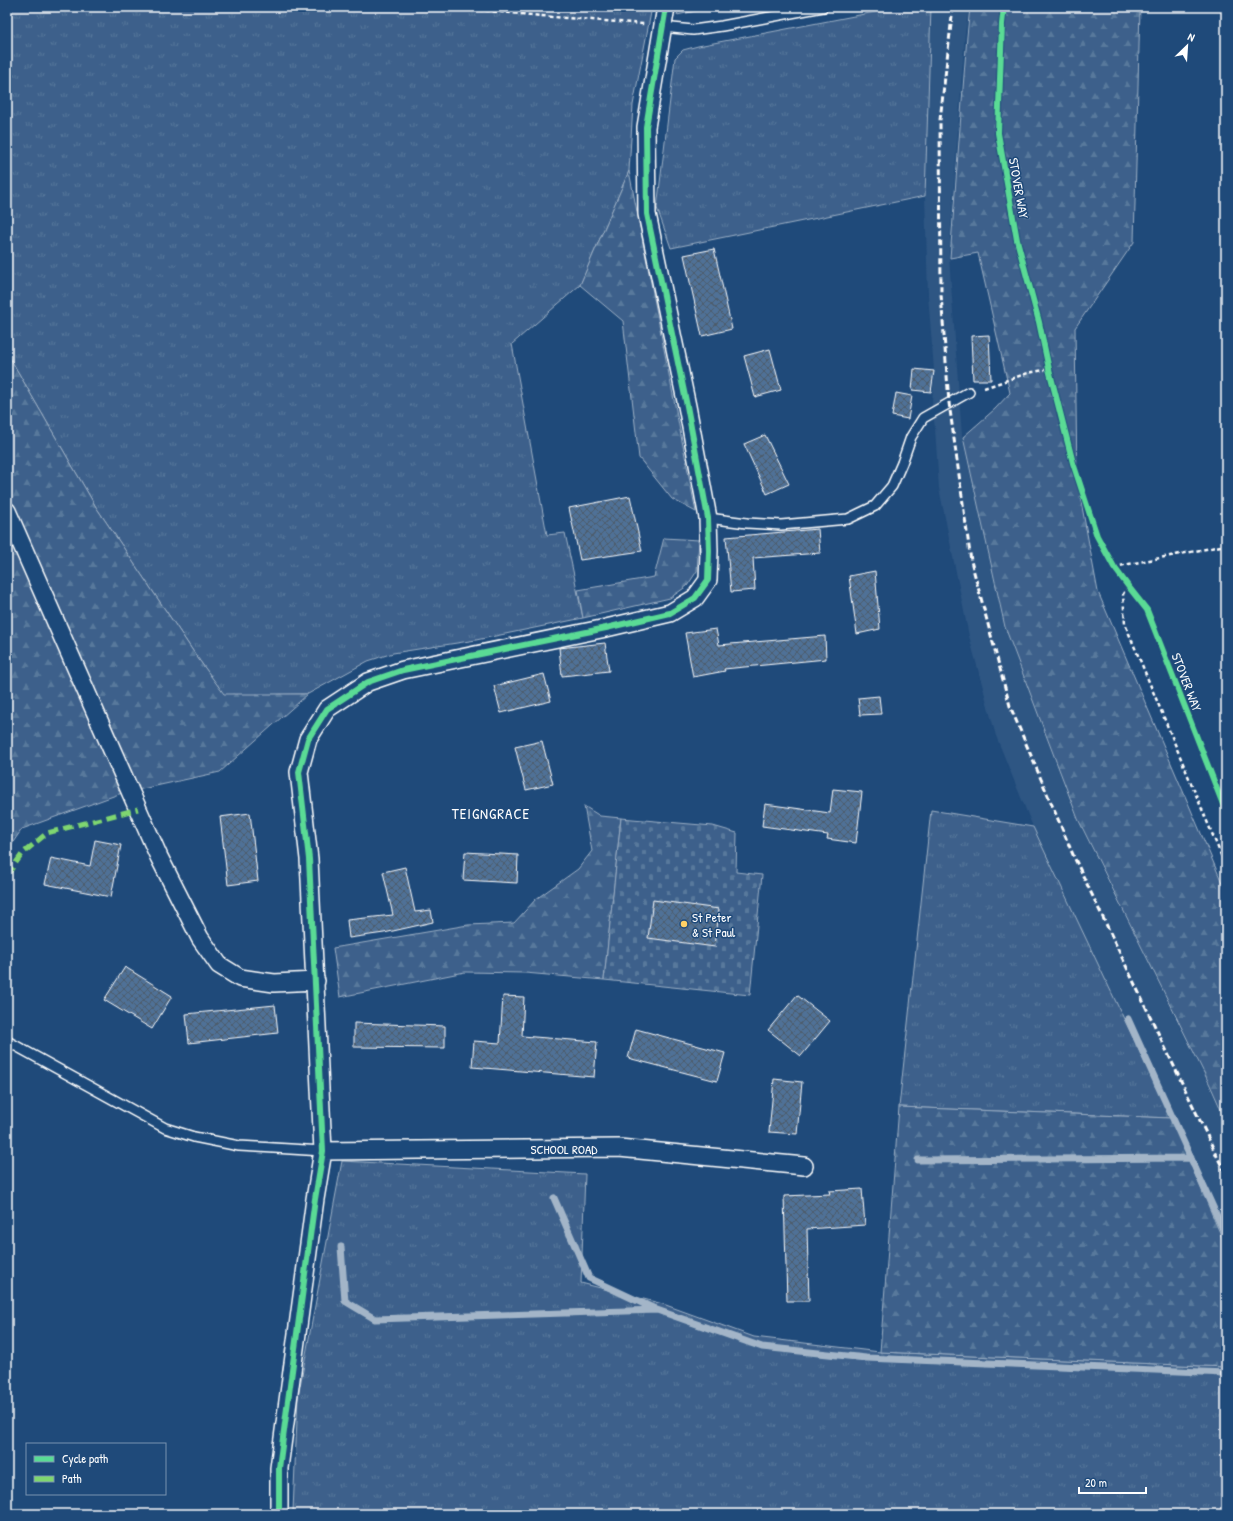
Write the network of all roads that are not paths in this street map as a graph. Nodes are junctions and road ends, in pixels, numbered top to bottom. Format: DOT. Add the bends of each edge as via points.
graph roads {
  1 [pos="666,7"];
  2 [pos="823,7"];
  3 [pos="662,27"];
  4 [pos="969,392"];
  5 [pos="7,511"];
  6 [pos="708,518"];
  7 [pos="316,981"];
  8 [pos="7,1041"];
  9 [pos="324,1151"];
  10 [pos="804,1166"];
  11 [pos="280,1514"];
  1 -- 3 [label="street"];
  2 -- 3 [label="lane" via="693,30"];
  3 -- 6 [label="street" via="646,126 647,214"];
  4 -- 6 [label="lane" via="923,418 911,437 892,486 875,506 848,519 781,525"];
  5 -- 7 [label="street" via="159,857 200,938 219,965 240,978 274,983"];
  6 -- 7 [label="street" via="708,580 695,598 670,613 402,670 368,682 327,709 308,739 299,772 309,859"];
  7 -- 9 [label="street"];
  8 -- 9 [label="lane" via="165,1128 239,1146"];
  9 -- 10 [label="street, SCHOOL ROAD" via="619,1148"];
  9 -- 11 [label="street" via="315,1199 279,1468"];
}
